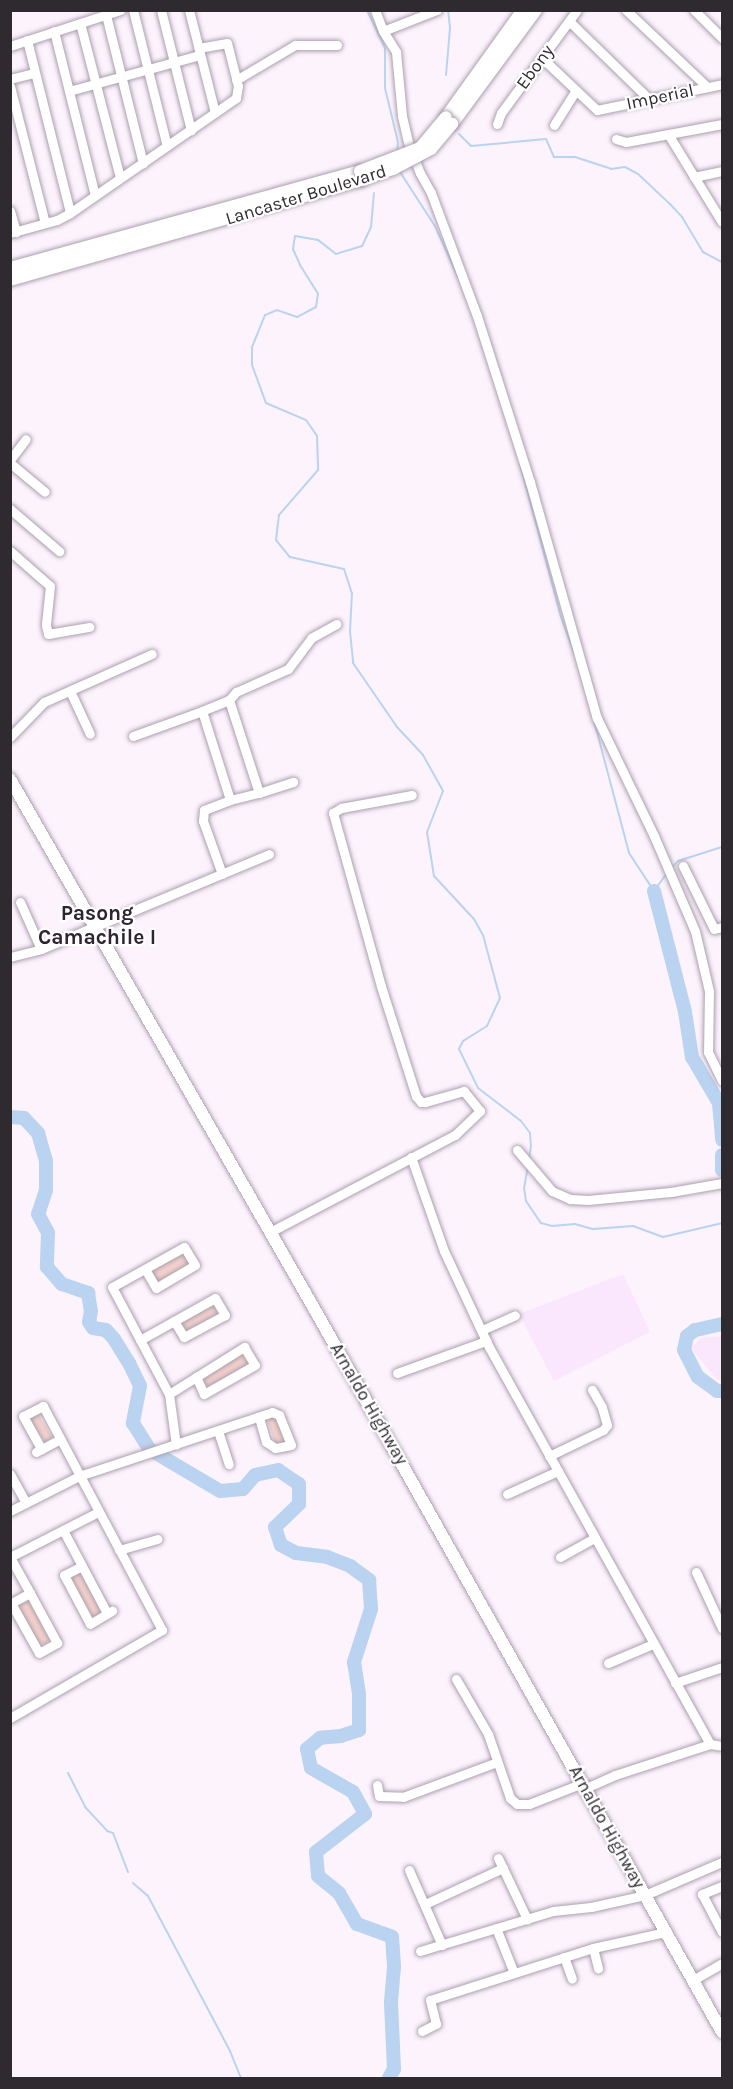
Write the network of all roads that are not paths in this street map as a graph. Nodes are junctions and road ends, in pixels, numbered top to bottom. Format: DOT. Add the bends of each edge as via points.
graph roads {
  1 [pos="120,10"];
  2 [pos="133,10"];
  3 [pos="161,10"];
  4 [pos="189,10"];
  5 [pos="375,10"];
  6 [pos="437,10"];
  7 [pos="523,10"];
  8 [pos="536,10"];
  9 [pos="577,10"];
  10 [pos="626,10"];
  11 [pos="694,10"];
  12 [pos="106,15"];
  13 [pos="569,21"];
  14 [pos="80,23"];
  15 [pos="383,31"];
  16 [pos="54,32"];
  17 [pos="723,38"];
  18 [pos="27,40"];
  19 [pos="337,45"];
  20 [pos="10,46"];
  21 [pos="199,51"];
  22 [pos="542,58"];
  23 [pos="173,63"];
  24 [pos="147,70"];
  25 [pos="34,73"];
  26 [pos="121,77"];
  27 [pos="10,79"];
  28 [pos="236,80"];
  29 [pos="95,84"];
  30 [pos="722,85"];
  31 [pos="10,86"];
  32 [pos="707,87"];
  33 [pos="576,90"];
  34 [pos="69,91"];
  35 [pos="649,99"];
  36 [pos="215,113"];
  37 [pos="449,121"];
  38 [pos="497,124"];
  39 [pos="723,124"];
  40 [pos="554,125"];
  41 [pos="190,130"];
  42 [pos="668,134"];
  43 [pos="616,139"];
  44 [pos="167,146"];
  45 [pos="143,163"];
  46 [pos="723,171"];
  47 [pos="361,176"];
  48 [pos="693,177"];
  49 [pos="120,178"];
  50 [pos="95,195"];
  51 [pos="10,212"];
  52 [pos="70,213"];
  53 [pos="723,222"];
  54 [pos="45,224"];
  55 [pos="13,233"];
  56 [pos="10,268"];
  57 [pos="10,280"];
  58 [pos="26,440"];
  59 [pos="10,461"];
  60 [pos="45,492"];
  61 [pos="10,509"];
  62 [pos="10,551"];
  63 [pos="59,551"];
  64 [pos="336,624"];
  65 [pos="88,627"];
  66 [pos="152,654"];
  67 [pos="70,691"];
  68 [pos="229,700"];
  69 [pos="202,711"];
  70 [pos="90,734"];
  71 [pos="133,736"];
  72 [pos="10,737"];
  73 [pos="10,779"];
  74 [pos="293,782"];
  75 [pos="260,793"];
  76 [pos="412,795"];
  77 [pos="230,800"];
  78 [pos="269,854"];
  79 [pos="683,866"];
  80 [pos="222,874"];
  81 [pos="20,902"];
  82 [pos="95,925"];
  83 [pos="723,927"];
  84 [pos="41,949"];
  85 [pos="10,957"];
  86 [pos="723,1081"];
  87 [pos="517,1150"];
  88 [pos="411,1157"];
  89 [pos="723,1183"];
  90 [pos="270,1232"];
  91 [pos="145,1269"];
  92 [pos="515,1315"];
  93 [pos="174,1321"];
  94 [pos="482,1330"];
  95 [pos="140,1341"];
  96 [pos="486,1341"];
  97 [pos="397,1373"];
  98 [pos="196,1377"];
  99 [pos="592,1390"];
  100 [pos="168,1394"];
  101 [pos="259,1417"];
  102 [pos="218,1431"];
  103 [pos="59,1440"];
  104 [pos="176,1444"];
  105 [pos="549,1456"];
  106 [pos="229,1464"];
  107 [pos="558,1471"];
  108 [pos="10,1474"];
  109 [pos="79,1476"];
  110 [pos="507,1494"];
  111 [pos="26,1503"];
  112 [pos="10,1511"];
  113 [pos="98,1512"];
  114 [pos="63,1530"];
  115 [pos="594,1538"];
  116 [pos="157,1539"];
  117 [pos="119,1551"];
  118 [pos="560,1557"];
  119 [pos="82,1566"];
  120 [pos="696,1572"];
  121 [pos="30,1593"];
  122 [pos="723,1628"];
  123 [pos="653,1644"];
  124 [pos="608,1663"];
  125 [pos="723,1667"];
  126 [pos="456,1679"];
  127 [pos="675,1683"];
  128 [pos="10,1718"];
  129 [pos="710,1744"];
  130 [pos="723,1746"];
  131 [pos="496,1762"];
  132 [pos="377,1785"];
  133 [pos="584,1786"];
  134 [pos="498,1858"];
  135 [pos="723,1863"];
  136 [pos="503,1868"];
  137 [pos="409,1870"];
  138 [pos="723,1887"];
  139 [pos="645,1895"];
  140 [pos="425,1904"];
  141 [pos="527,1919"];
  142 [pos="496,1928"];
  143 [pos="666,1932"];
  144 [pos="723,1932"];
  145 [pos="442,1945"];
  146 [pos="593,1948"];
  147 [pos="420,1951"];
  148 [pos="564,1957"];
  149 [pos="723,1963"];
  150 [pos="598,1968"];
  151 [pos="514,1973"];
  152 [pos="572,1979"];
  153 [pos="693,1980"];
  154 [pos="422,2031"];
  155 [pos="723,2032"];
  1 -- 12 [label="street"];
  2 -- 24 [label="street"];
  3 -- 23 [label="street"];
  4 -- 21 [label="street"];
  5 -- 15 [label="street"];
  6 -- 15 [label="street"];
  7 -- 37 [label="main road, Lancaster Boulevard"];
  8 -- 37 [label="main road, Lancaster Boulevard"];
  9 -- 13 [label="street, Ebony"];
  10 -- 32 [label="street"];
  11 -- 17 [label="street"];
  12 -- 14 [label="street"];
  12 -- 26 [label="street"];
  13 -- 22 [label="street, Ebony"];
  13 -- 35 [label="street"];
  14 -- 16 [label="street"];
  14 -- 29 [label="street"];
  15 -- 86 [label="street" via="396,52 408,142 477,316 530,482 597,718 695,931 709,991 708,1052"];
  16 -- 18 [label="street"];
  16 -- 34 [label="street"];
  18 -- 20 [label="street"];
  18 -- 25 [label="street"];
  19 -- 28 [label="street" via="300,43"];
  21 -- 23 [label="street"];
  21 -- 28 [label="street" via="227,43"];
  21 -- 36 [label="street"];
  22 -- 33 [label="street"];
  22 -- 38 [label="street, Ebony"];
  23 -- 24 [label="street"];
  23 -- 41 [label="street"];
  24 -- 26 [label="street"];
  24 -- 44 [label="street"];
  25 -- 27 [label="street"];
  25 -- 52 [label="street"];
  26 -- 29 [label="street"];
  26 -- 45 [label="street"];
  28 -- 36 [label="street" via="236,98"];
  29 -- 34 [label="street"];
  29 -- 49 [label="street"];
  30 -- 32 [label="street, Imperial"];
  31 -- 54 [label="street"];
  32 -- 35 [label="street, Imperial"];
  33 -- 35 [label="street, Imperial" via="597,110"];
  33 -- 40 [label="street"];
  34 -- 50 [label="street"];
  36 -- 41 [label="street"];
  37 -- 47 [label="main road, Lancaster Boulevard, bridge" via="431,149 393,169"];
  39 -- 42 [label="street"];
  41 -- 44 [label="street"];
  42 -- 43 [label="street" via="626,142"];
  42 -- 48 [label="street"];
  44 -- 45 [label="street"];
  45 -- 49 [label="street"];
  46 -- 48 [label="street"];
  47 -- 56 [label="main road, Lancaster Boulevard"];
  47 -- 57 [label="main road, Lancaster Boulevard"];
  48 -- 53 [label="street"];
  49 -- 50 [label="street"];
  50 -- 52 [label="street"];
  51 -- 55 [label="street"];
  52 -- 54 [label="street"];
  54 -- 55 [label="street"];
  58 -- 59 [label="street"];
  59 -- 60 [label="street"];
  61 -- 63 [label="street"];
  62 -- 65 [label="street" via="50,586 48,634"];
  64 -- 68 [label="street" via="311,638 288,669 236,692"];
  66 -- 67 [label="street"];
  67 -- 70 [label="street"];
  67 -- 72 [label="street" via="44,702"];
  68 -- 69 [label="street"];
  68 -- 75 [label="street"];
  69 -- 71 [label="street"];
  69 -- 77 [label="street"];
  73 -- 82 [label="main road, Arnaldo Highway"];
  74 -- 75 [label="street"];
  75 -- 77 [label="street"];
  76 -- 88 [label="street" via="341,808 333,813 416,1096 425,1102 464,1091 481,1109 455,1135"];
  77 -- 80 [label="street" via="209,807 202,815"];
  78 -- 80 [label="street"];
  79 -- 83 [label="street" via="714,929"];
  80 -- 82 [label="street"];
  81 -- 84 [label="street"];
  82 -- 84 [label="street"];
  82 -- 90 [label="main road, Arnaldo Highway"];
  84 -- 85 [label="street"];
  87 -- 89 [label="street" via="552,1191 570,1199"];
  88 -- 90 [label="street"];
  88 -- 94 [label="street" via="444,1251"];
  90 -- 133 [label="main road, Arnaldo Highway"];
  91 -- 91 [label="street" via="184,1247 195,1265 156,1288"];
  91 -- 95 [label="street" via="112,1287"];
  92 -- 94 [label="street"];
  93 -- 93 [label="street" via="214,1298 225,1315 184,1337"];
  93 -- 95 [label="street"];
  94 -- 96 [label="street"];
  95 -- 100 [label="street"];
  96 -- 97 [label="street"];
  96 -- 105 [label="street"];
  98 -- 98 [label="street" via="204,1394 255,1365 244,1347"];
  98 -- 100 [label="street"];
  99 -- 105 [label="street" via="607,1425"];
  100 -- 104 [label="street"];
  101 -- 102 [label="street"];
  102 -- 104 [label="street"];
  102 -- 106 [label="street"];
  103 -- 103 [label="street" via="43,1406 23,1416 38,1451"];
  103 -- 109 [label="street"];
  104 -- 109 [label="street"];
  105 -- 107 [label="street"];
  107 -- 110 [label="street"];
  107 -- 115 [label="street"];
  108 -- 111 [label="street"];
  109 -- 111 [label="street"];
  109 -- 113 [label="street"];
  111 -- 112 [label="street"];
  113 -- 114 [label="street"];
  113 -- 117 [label="street"];
  114 -- 119 [label="street"];
  114 -- 121 [label="street" via="10,1557"];
  115 -- 118 [label="street"];
  115 -- 123 [label="street"];
  116 -- 117 [label="street"];
  117 -- 128 [label="street" via="162,1630"];
  119 -- 119 [label="street" via="110,1612 90,1624 64,1575"];
  120 -- 122 [label="street"];
  121 -- 121 [label="street" via="57,1643 39,1653 11,1603"];
  123 -- 124 [label="street"];
  123 -- 127 [label="street"];
  125 -- 127 [label="street"];
  126 -- 131 [label="street" via="488,1734"];
  127 -- 129 [label="street"];
  129 -- 130 [label="street"];
  129 -- 133 [label="street"];
  131 -- 132 [label="street" via="403,1797 379,1796"];
  131 -- 133 [label="street" via="510,1798 517,1804 529,1804"];
  133 -- 139 [label="main road, Arnaldo Highway"];
  134 -- 136 [label="street"];
  135 -- 139 [label="street"];
  136 -- 140 [label="street"];
  136 -- 141 [label="street"];
  137 -- 140 [label="street"];
  138 -- 144 [label="street" via="702,1894"];
  139 -- 141 [label="street"];
  139 -- 143 [label="main road, Arnaldo Highway"];
  140 -- 145 [label="street"];
  141 -- 142 [label="street"];
  142 -- 145 [label="street"];
  142 -- 151 [label="street"];
  143 -- 146 [label="street"];
  143 -- 153 [label="main road, Arnaldo Highway"];
  145 -- 147 [label="street"];
  146 -- 148 [label="street"];
  146 -- 150 [label="street"];
  148 -- 151 [label="street"];
  148 -- 152 [label="street"];
  149 -- 153 [label="street"];
  151 -- 154 [label="street" via="430,2000 436,2024"];
  153 -- 155 [label="main road, Arnaldo Highway"];
}
